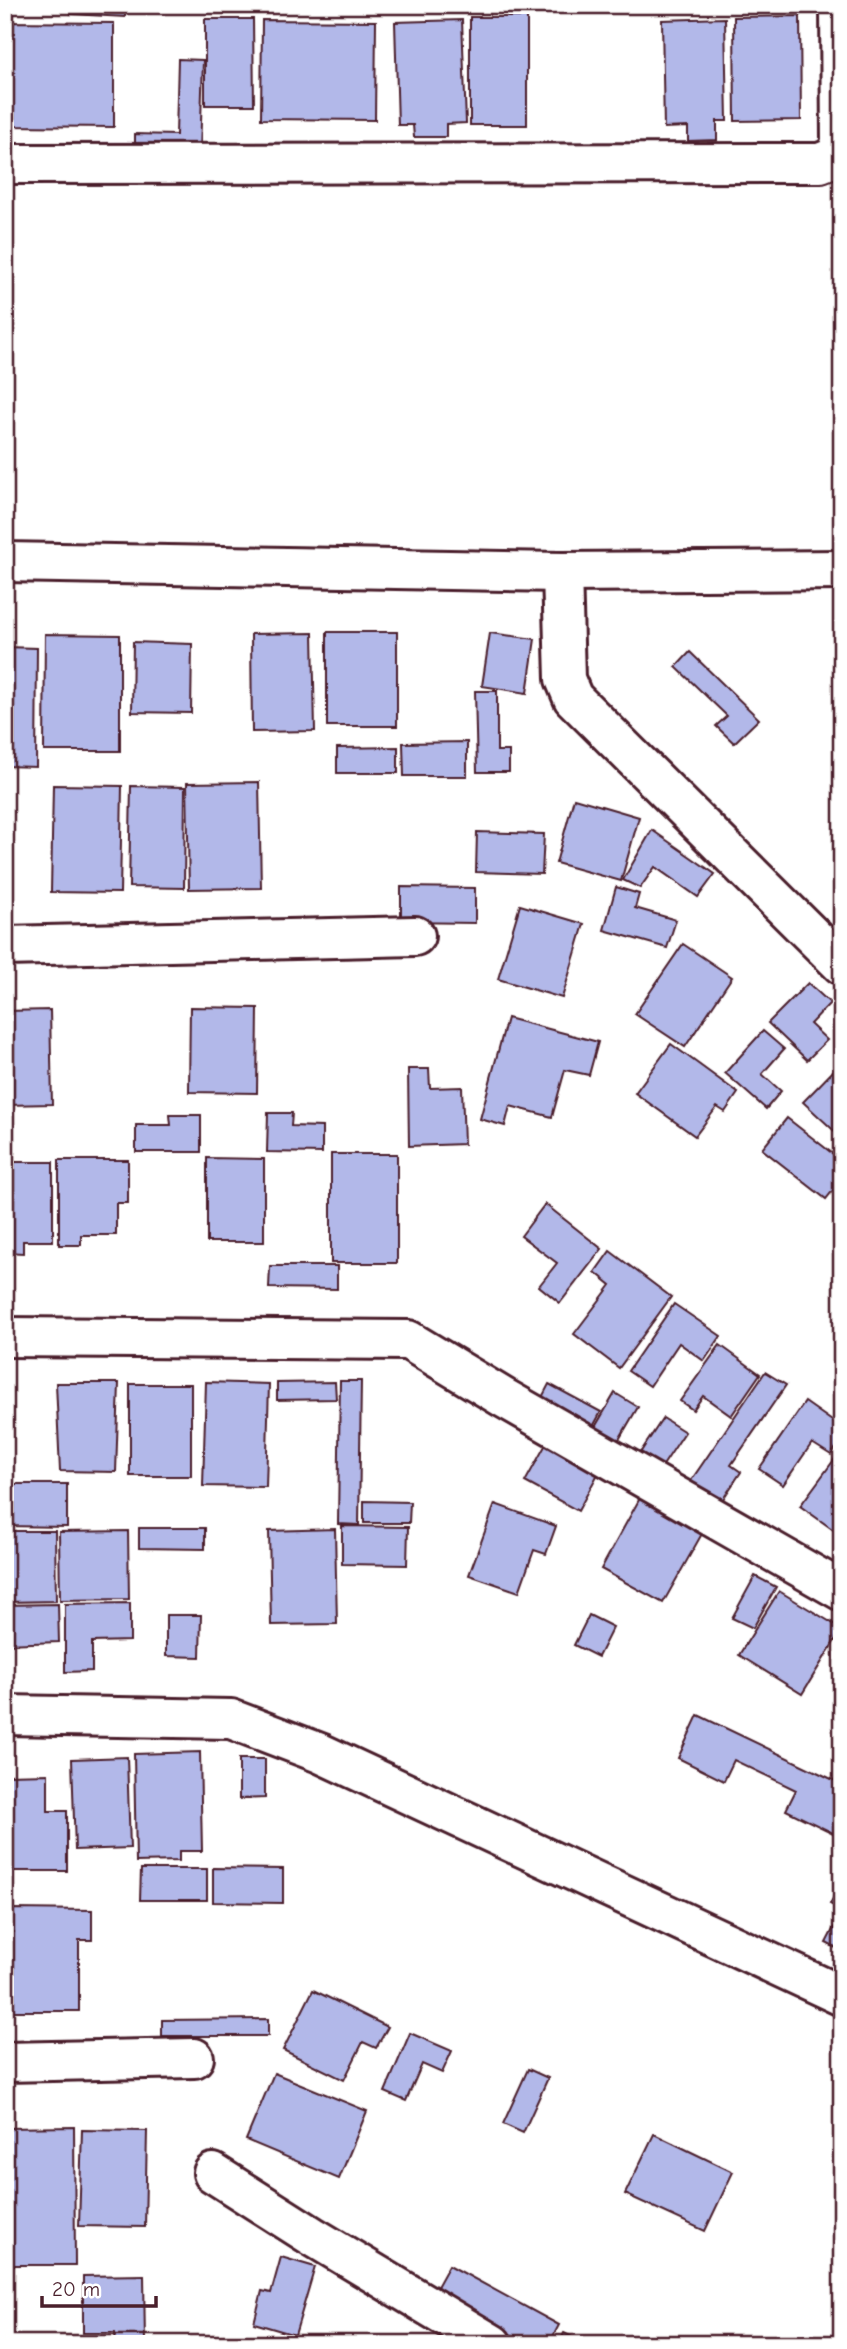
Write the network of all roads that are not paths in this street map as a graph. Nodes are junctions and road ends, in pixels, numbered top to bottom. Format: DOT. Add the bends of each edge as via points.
graph roads {
  1 [pos="840,5"];
  2 [pos="5,163"];
  3 [pos="5,562"];
  4 [pos="842,570"];
  5 [pos="562,572"];
  6 [pos="415,936"];
  7 [pos="5,946"];
  8 [pos="842,965"];
  9 [pos="5,1337"];
  10 [pos="842,1591"];
  11 [pos="5,1715"];
  12 [pos="842,1996"];
  13 [pos="194,2058"];
  14 [pos="5,2062"];
  15 [pos="213,2173"];
  16 [pos="492,2344"];
  1 -- 2 [label="street" via="841,143 835,157 820,163"];
  3 -- 5 [label="street"];
  4 -- 5 [label="street"];
  5 -- 8 [label="street" via="565,678 573,698"];
  6 -- 7 [label="street"];
  9 -- 10 [label="street" via="408,1340"];
  11 -- 12 [label="street" via="232,1719 320,1753"];
  13 -- 14 [label="street"];
  15 -- 16 [label="street"];
}
